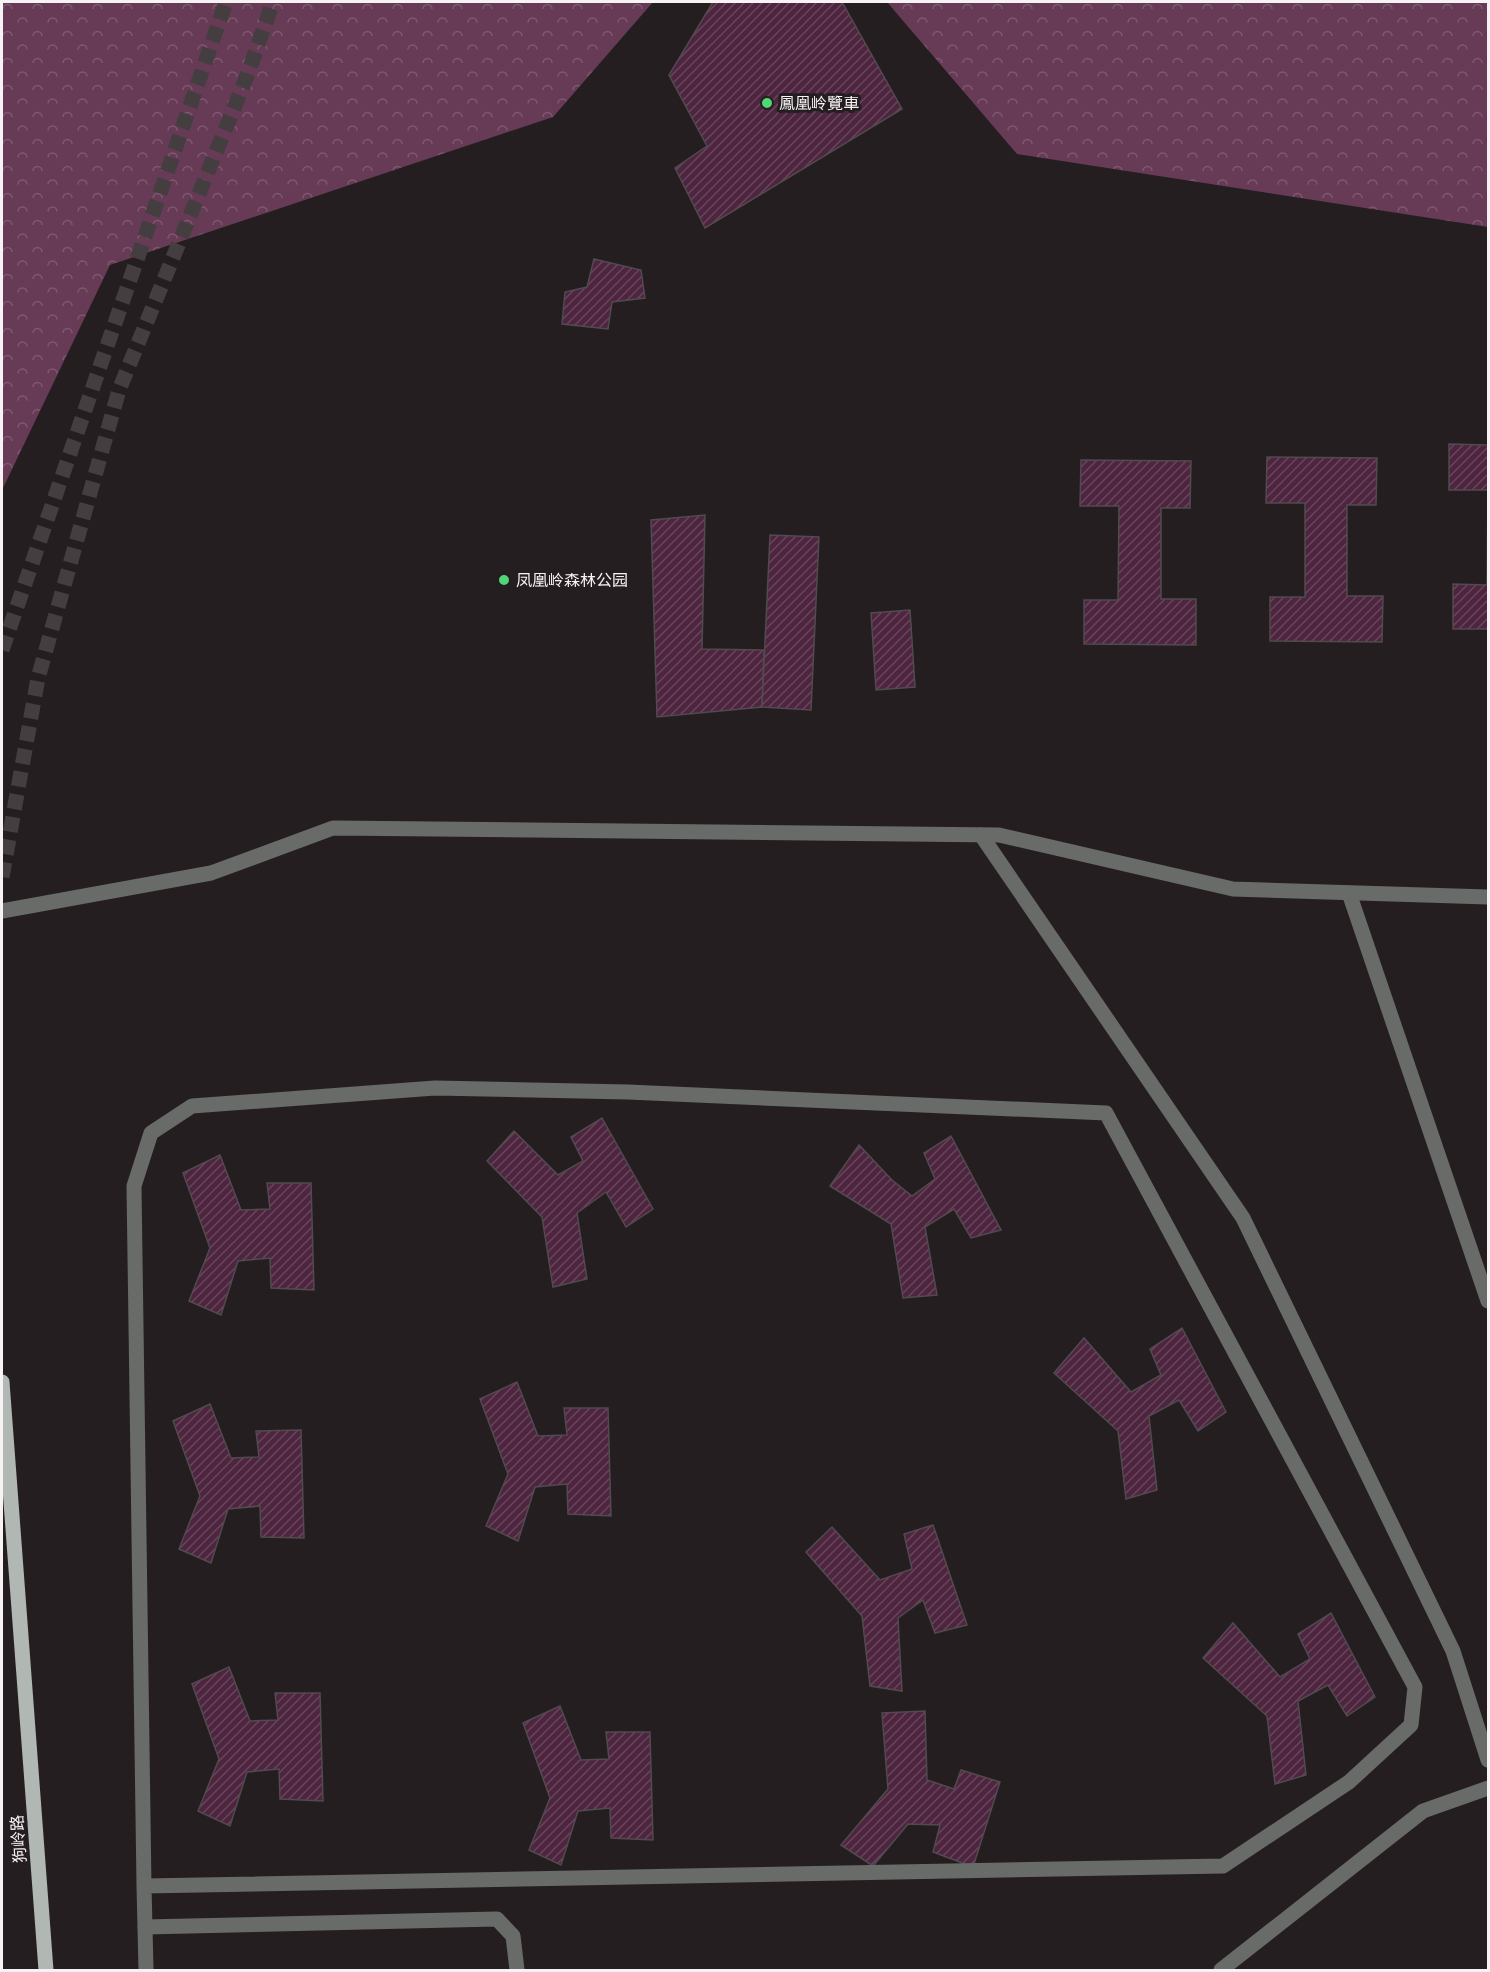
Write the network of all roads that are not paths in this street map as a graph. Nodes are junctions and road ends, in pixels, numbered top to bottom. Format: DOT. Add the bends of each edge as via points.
graph roads {
  1 [pos="981,835"];
  2 [pos="1349,893"];
  3 [pos="1488,897"];
  4 [pos="2,911"];
  5 [pos="1488,1301"];
  6 [pos="2,1382"];
  7 [pos="1488,1760"];
  8 [pos="1488,1788"];
  9 [pos="144,1886"];
  10 [pos="145,1927"];
  11 [pos="46,1971"];
  12 [pos="146,1971"];
  13 [pos="517,1971"];
  14 [pos="1221,1971"];
  1 -- 2 [label="street" via="999,835 1233,889"];
  1 -- 4 [label="street" via="333,828 210,873"];
  1 -- 7 [label="street" via="1243,1218 1453,1651"];
  2 -- 3 [label="street"];
  2 -- 5 [label="street"];
  6 -- 11 [label="main road, 狗岭路"];
  8 -- 14 [label="street" via="1423,1811"];
  9 -- 9 [label="street" via="134,1186 151,1133 192,1106 435,1088 628,1092 1106,1113 1415,1687 1411,1725 1376,1758 1349,1782 1223,1866"];
  9 -- 10 [label="street"];
  10 -- 12 [label="street"];
  10 -- 13 [label="street" via="498,1919 513,1936"];
}
